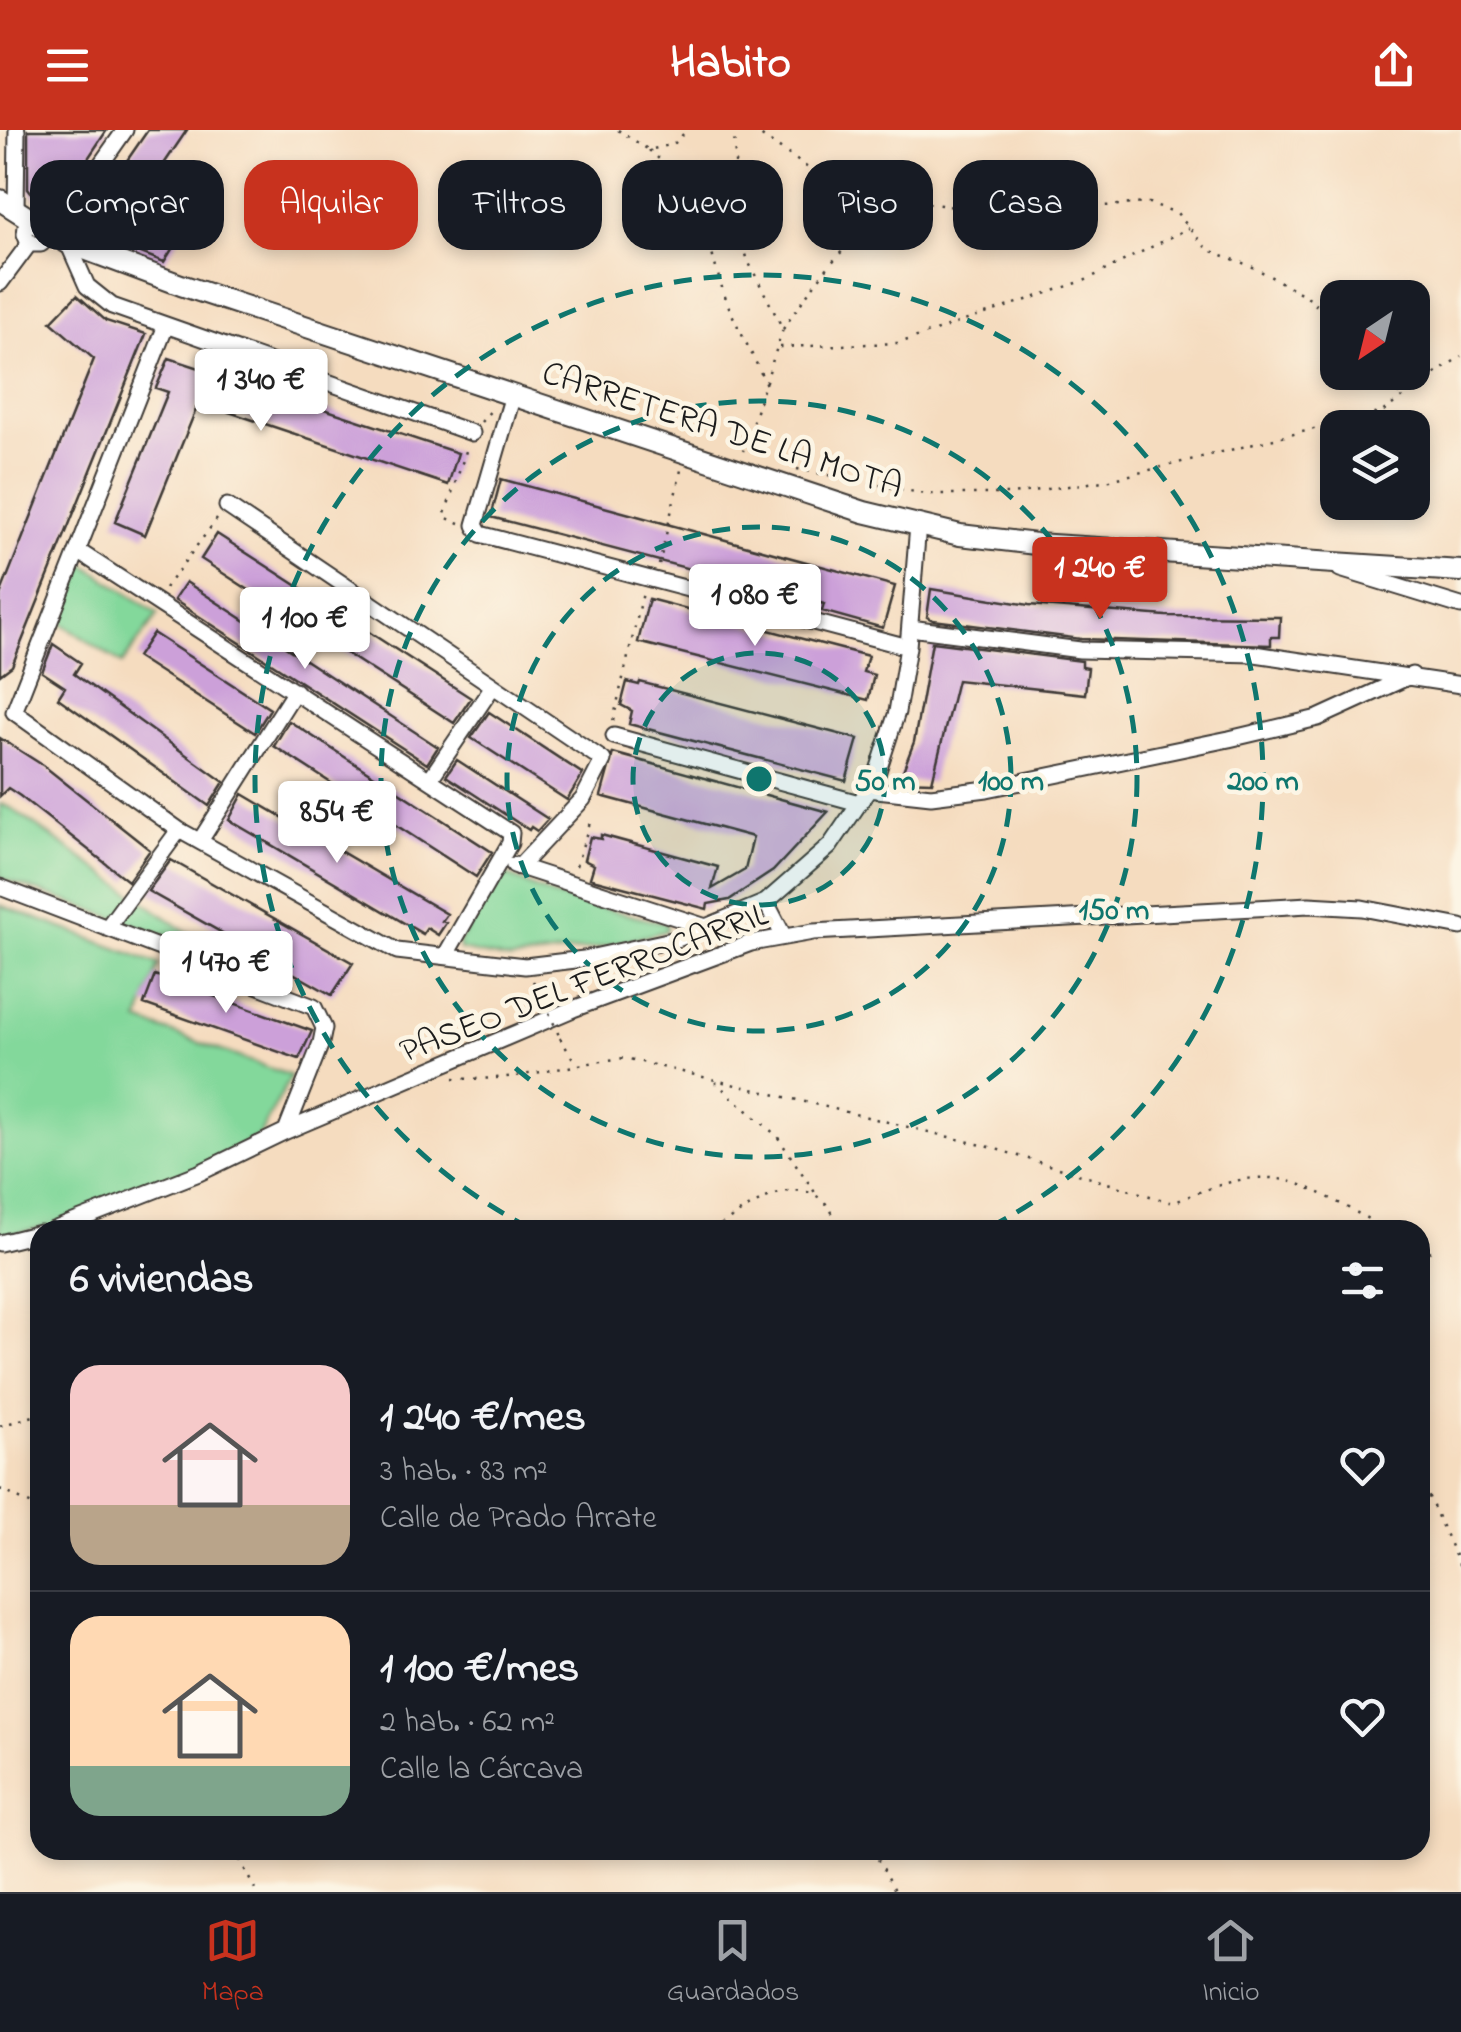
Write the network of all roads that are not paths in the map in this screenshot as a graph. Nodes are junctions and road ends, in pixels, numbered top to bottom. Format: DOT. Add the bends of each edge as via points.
graph roads {
  1 [pos="16,130"];
  2 [pos="125,130"];
  3 [pos="107,160"];
  4 [pos="14,210"];
  5 [pos="29,244"];
  6 [pos="66,250"];
  7 [pos="91,250"];
  8 [pos="0,282"];
  9 [pos="165,328"];
  10 [pos="509,394"];
  11 [pos="472,433"];
  12 [pos="226,506"];
  13 [pos="918,525"];
  14 [pos="78,551"];
  15 [pos="1302,558"];
  16 [pos="1461,571"];
  17 [pos="1461,606"];
  18 [pos="910,628"];
  19 [pos="908,646"];
  20 [pos="1412,675"];
  21 [pos="1461,685"];
  22 [pos="493,686"];
  23 [pos="295,692"];
  24 [pos="7,715"];
  25 [pos="614,736"];
  26 [pos="430,778"];
  27 [pos="864,796"];
  28 [pos="179,830"];
  29 [pos="200,841"];
  30 [pos="501,860"];
  31 [pos="519,867"];
  32 [pos="0,887"];
  33 [pos="766,902"];
  34 [pos="706,927"];
  35 [pos="1461,927"];
  36 [pos="107,928"];
  37 [pos="783,935"];
  38 [pos="445,956"];
  39 [pos="286,1130"];
  40 [pos="79,1220"];
  41 [pos="30,1236"];
  42 [pos="0,1243"];
  1 -- 4 [label="street"];
  2 -- 3 [label="street"];
  4 -- 5 [label="street"];
  5 -- 8 [label="street"];
  6 -- 9 [label="street" via="87,286 112,306"];
  7 -- 10 [label="main road, CARRETERA DE LA MOTA"];
  9 -- 11 [label="street"];
  9 -- 14 [label="street"];
  10 -- 13 [label="main road, CARRETERA DE LA MOTA"];
  10 -- 19 [label="street" via="475,524 480,534"];
  12 -- 22 [label="street"];
  13 -- 15 [label="main road, CARRETERA DE LA MOTA" via="1118,551"];
  13 -- 18 [label="street"];
  14 -- 23 [label="street"];
  14 -- 24 [label="street"];
  15 -- 16 [label="main road, CARRETERA DE LA MOTA"];
  15 -- 17 [label="street"];
  18 -- 19 [label="street"];
  18 -- 20 [label="street" via="1080,650 1255,654"];
  19 -- 27 [label="street" via="897,712"];
  20 -- 21 [label="street"];
  20 -- 27 [label="street" via="1318,718 1229,739 987,789"];
  22 -- 26 [label="street"];
  22 -- 31 [label="street" via="603,760 583,799"];
  23 -- 26 [label="street"];
  23 -- 29 [label="street"];
  24 -- 28 [label="street"];
  25 -- 27 [label="street"];
  26 -- 30 [label="street" via="511,833"];
  27 -- 33 [label="street" via="830,846"];
  28 -- 29 [label="street"];
  28 -- 36 [label="street"];
  29 -- 38 [label="street" via="398,951"];
  30 -- 31 [label="street"];
  30 -- 38 [label="street"];
  31 -- 34 [label="street"];
  32 -- 36 [label="street"];
  33 -- 34 [label="street"];
  33 -- 37 [label="street"];
  34 -- 38 [label="street" via="677,939 525,966"];
  35 -- 37 [label="street, PASEO DEL FERROCARRIL" via="1309,905"];
  36 -- 39 [label="street" via="322,1015 321,1043"];
  37 -- 39 [label="street, PASEO DEL FERROCARRIL"];
  39 -- 40 [label="street, PASEO DEL FERROCARRIL" via="200,1173"];
  41 -- 42 [label="street"];
}
